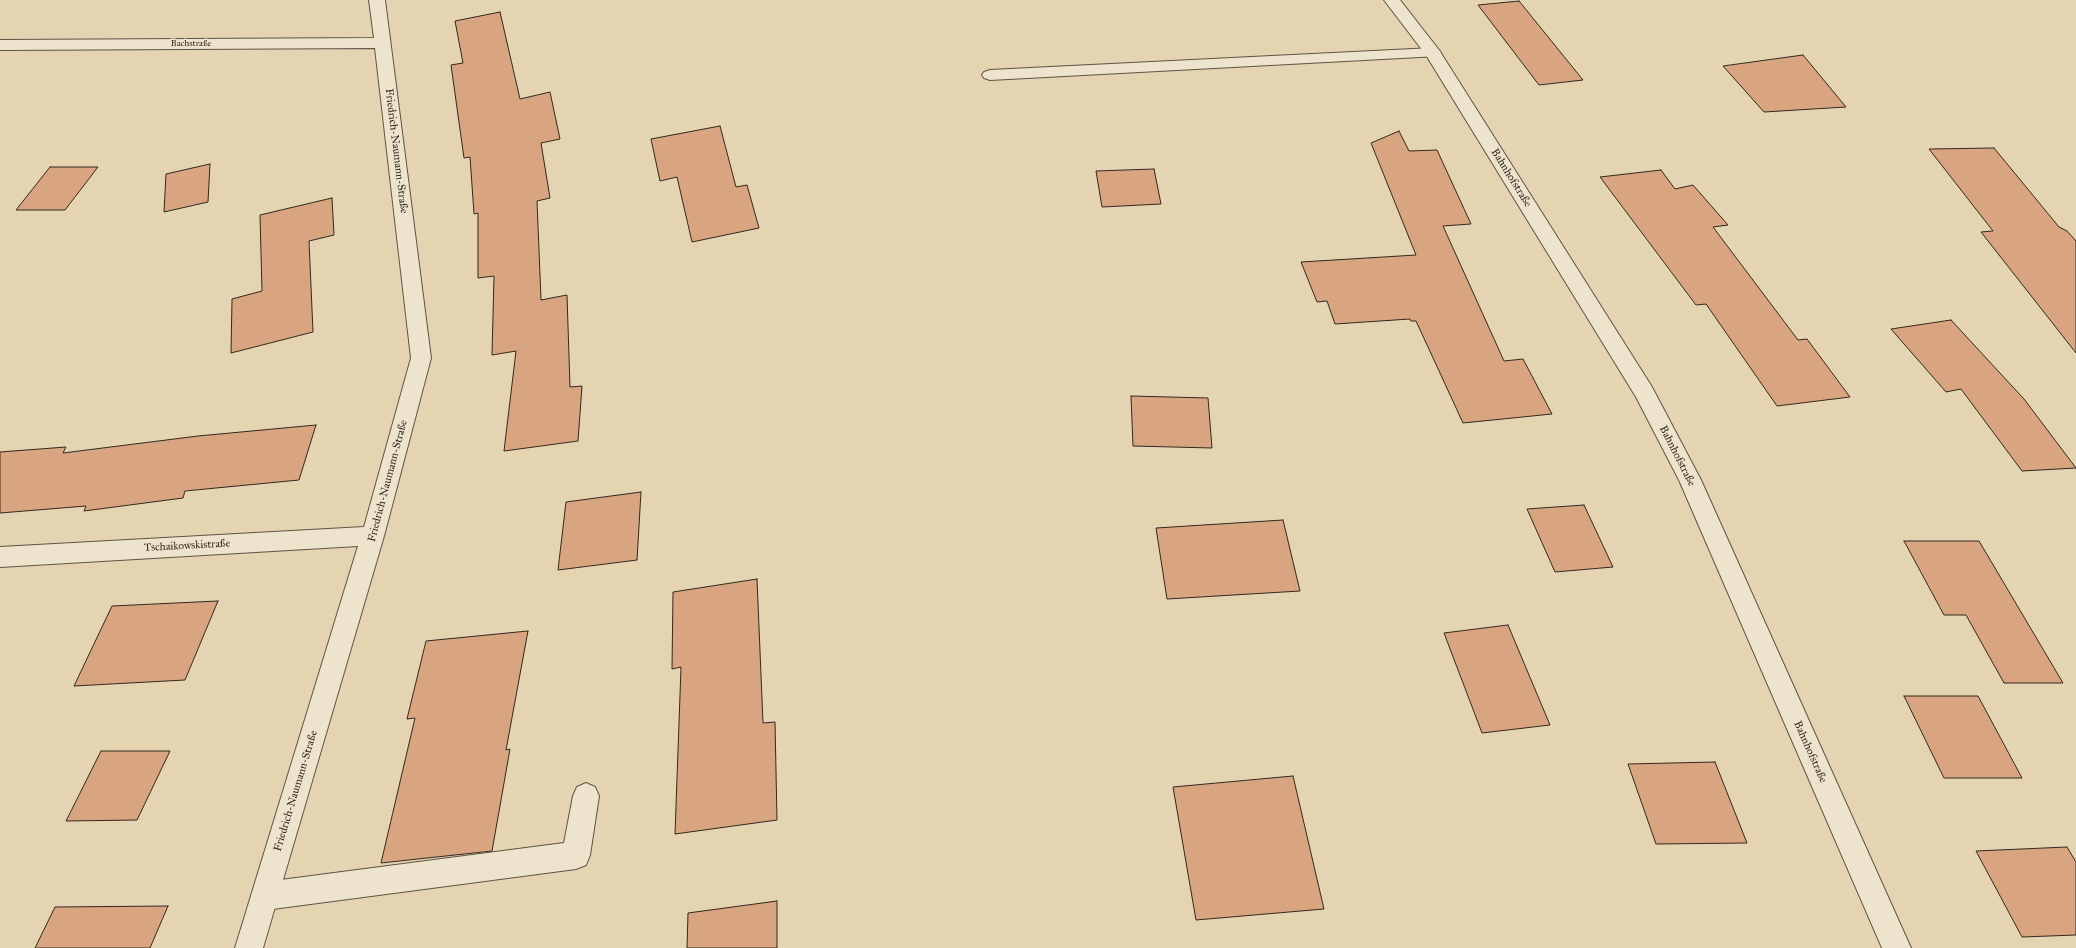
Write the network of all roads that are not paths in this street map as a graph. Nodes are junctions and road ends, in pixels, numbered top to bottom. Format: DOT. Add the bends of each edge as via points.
graph roads {
  1 [pos="377,0"];
  2 [pos="1392,0"];
  3 [pos="383,43"];
  4 [pos="0,45"];
  5 [pos="1433,53"];
  6 [pos="990,75"];
  7 [pos="373,536"];
  8 [pos="0,557"];
  9 [pos="586,796"];
  10 [pos="265,896"];
  11 [pos="249,948"];
  12 [pos="1898,948"];
  1 -- 3 [label="street, Friedrich-Naumann-Straße"];
  2 -- 5 [label="street, Bahnhofstraße"];
  3 -- 4 [label="street, Bachstraße"];
  3 -- 7 [label="street, Friedrich-Naumann-Straße" via="421,358"];
  5 -- 6 [label="street"];
  5 -- 12 [label="street, Bahnhofstraße" via="1645,393 1690,480"];
  7 -- 8 [label="street, Tschaikowskistraße"];
  7 -- 10 [label="street, Friedrich-Naumann-Straße"];
  9 -- 10 [label="street" via="576,855"];
  10 -- 11 [label="street, Friedrich-Naumann-Straße"];
}
